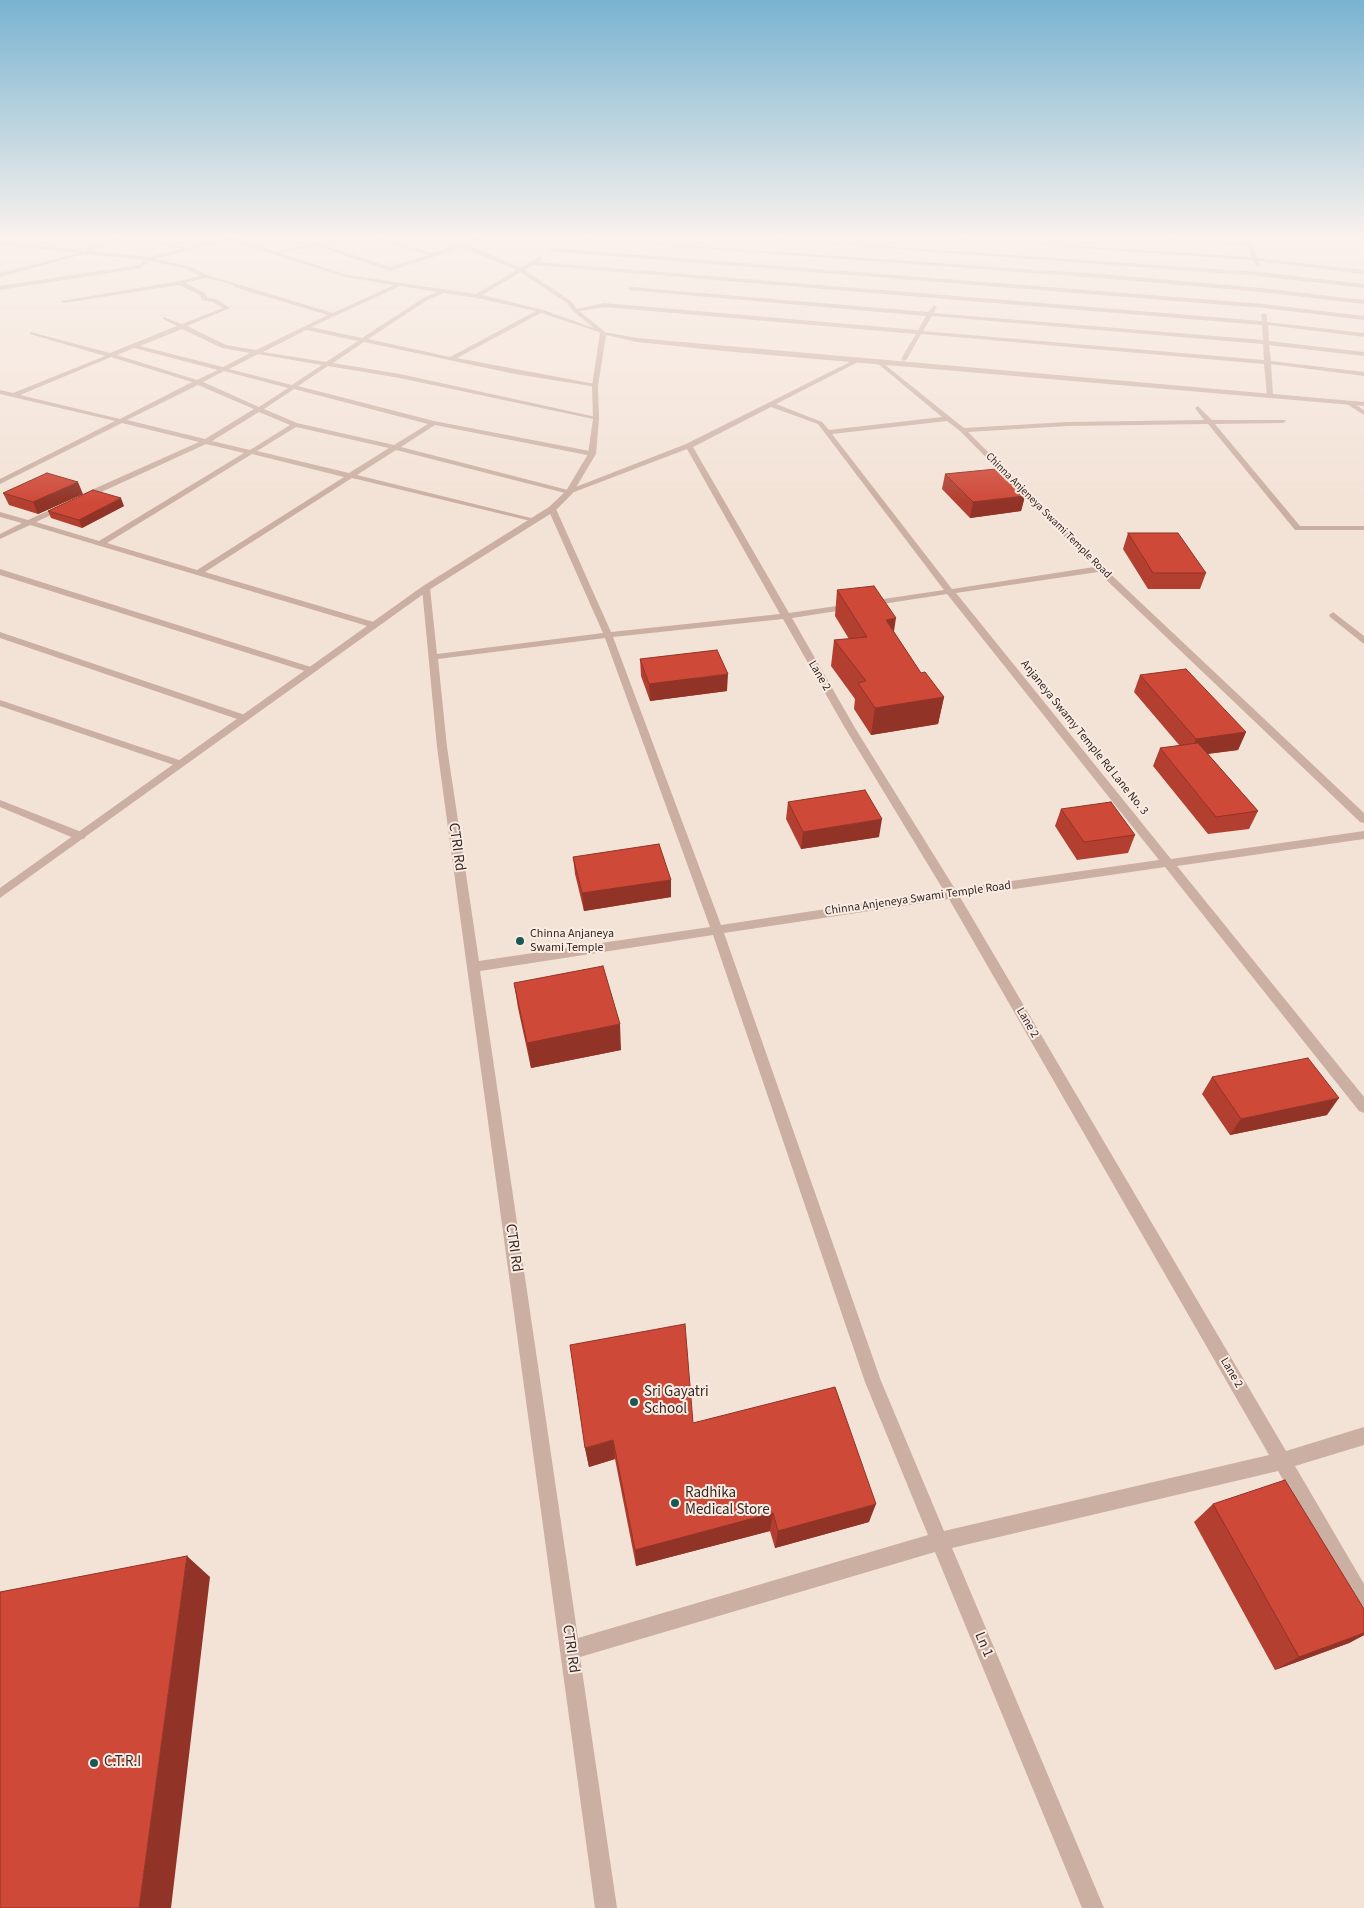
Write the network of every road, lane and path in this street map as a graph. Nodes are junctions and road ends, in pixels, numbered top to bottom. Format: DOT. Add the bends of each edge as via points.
graph roads {
  1 [pos="182,326"];
  2 [pos="309,326"];
  3 [pos="385,326"];
  4 [pos="512,326"];
  5 [pos="583,326"];
  6 [pos="595,326"];
  7 [pos="860,326"];
  8 [pos="923,326"];
  9 [pos="1082,326"];
  10 [pos="1264,326"];
  11 [pos="1289,326"];
  12 [pos="305,328"];
  13 [pos="920,331"];
  14 [pos="32,333"];
  15 [pos="603,333"];
  16 [pos="1364,335"];
  17 [pos="364,340"];
  18 [pos="1266,342"];
  19 [pos="133,346"];
  20 [pos="257,353"];
  21 [pos="1364,354"];
  22 [pos="110,355"];
  23 [pos="452,358"];
  24 [pos="904,359"];
  25 [pos="856,360"];
  26 [pos="879,362"];
  27 [pos="1267,362"];
  28 [pos="327,364"];
  29 [pos="224,369"];
  30 [pos="1364,374"];
  31 [pos="198,382"];
  32 [pos="595,386"];
  33 [pos="293,387"];
  34 [pos="0,392"];
  35 [pos="1270,392"];
  36 [pos="13,395"];
  37 [pos="1364,399"];
  38 [pos="0,400"];
  39 [pos="1349,403"];
  40 [pos="1364,404"];
  41 [pos="771,405"];
  42 [pos="261,408"];
  43 [pos="1198,408"];
  44 [pos="1364,413"];
  45 [pos="596,419"];
  46 [pos="947,419"];
  47 [pos="122,420"];
  48 [pos="1208,421"];
  49 [pos="1283,421"];
  50 [pos="434,423"];
  51 [pos="295,425"];
  52 [pos="962,430"];
  53 [pos="828,432"];
  54 [pos="206,441"];
  55 [pos="689,446"];
  56 [pos="395,448"];
  57 [pos="251,452"];
  58 [pos="592,454"];
  59 [pos="350,476"];
  60 [pos="0,482"];
  61 [pos="568,492"];
  62 [pos="552,509"];
  63 [pos="0,514"];
  64 [pos="535,520"];
  65 [pos="27,523"];
  66 [pos="1364,528"];
  67 [pos="0,537"];
  68 [pos="101,543"];
  69 [pos="1100,569"];
  70 [pos="0,572"];
  71 [pos="199,572"];
  72 [pos="426,588"];
  73 [pos="950,592"];
  74 [pos="1333,615"];
  75 [pos="785,616"];
  76 [pos="374,625"];
  77 [pos="0,635"];
  78 [pos="608,635"];
  79 [pos="1364,641"];
  80 [pos="433,657"];
  81 [pos="311,670"];
  82 [pos="0,703"];
  83 [pos="244,718"];
  84 [pos="180,764"];
  85 [pos="0,803"];
  86 [pos="1364,819"];
  87 [pos="1364,835"];
  88 [pos="80,836"];
  89 [pos="1170,864"];
  90 [pos="0,894"];
  91 [pos="952,894"];
  92 [pos="717,930"];
  93 [pos="473,967"];
  94 [pos="1364,1107"];
  95 [pos="1364,1436"];
  96 [pos="1282,1461"];
  97 [pos="940,1541"];
  98 [pos="1364,1602"];
  99 [pos="570,1650"];
  100 [pos="606,1908"];
  101 [pos="1093,1908"];
  1 -- 19 [label="street"];
  1 -- 20 [label="street" via="224,347"];
  2 -- 12 [label="street"];
  3 -- 17 [label="street"];
  4 -- 23 [label="street"];
  5 -- 15 [label="street"];
  6 -- 15 [label="street"];
  7 -- 13 [label="street"];
  8 -- 13 [label="street"];
  9 -- 18 [label="street"];
  10 -- 18 [label="street"];
  11 -- 16 [label="street"];
  12 -- 17 [label="street"];
  12 -- 20 [label="street"];
  13 -- 24 [label="street"];
  13 -- 27 [label="street"];
  14 -- 22 [label="street"];
  15 -- 24 [label="street"];
  15 -- 25 [label="street" via="674,344"];
  15 -- 32 [label="street"];
  17 -- 23 [label="street"];
  17 -- 28 [label="street"];
  18 -- 21 [label="street"];
  18 -- 27 [label="street"];
  19 -- 22 [label="street"];
  19 -- 29 [label="street"];
  20 -- 28 [label="street"];
  20 -- 29 [label="street"];
  22 -- 31 [label="street"];
  22 -- 36 [label="street"];
  23 -- 32 [label="street"];
  24 -- 35 [label="street"];
  25 -- 26 [label="street"];
  25 -- 41 [label="street"];
  26 -- 35 [label="street"];
  26 -- 46 [label="street, Chinna Anjeneya Swami Temple Road"];
  27 -- 30 [label="street"];
  27 -- 35 [label="street"];
  28 -- 33 [label="street"];
  28 -- 45 [label="street" via="400,376"];
  29 -- 31 [label="street"];
  29 -- 33 [label="street"];
  31 -- 42 [label="street"];
  31 -- 47 [label="street"];
  32 -- 45 [label="street"];
  33 -- 42 [label="street"];
  33 -- 50 [label="street"];
  34 -- 36 [label="street"];
  35 -- 37 [label="street"];
  35 -- 39 [label="street"];
  36 -- 38 [label="street"];
  36 -- 47 [label="street"];
  39 -- 40 [label="street"];
  39 -- 44 [label="street"];
  41 -- 53 [label="street, Anjaneya Swamy Temple Rd Lane No. 3" via="820,423"];
  41 -- 55 [label="street"];
  42 -- 51 [label="street"];
  42 -- 54 [label="street"];
  43 -- 48 [label="street"];
  45 -- 58 [label="street"];
  46 -- 52 [label="street, Chinna Anjeneya Swami Temple Road"];
  46 -- 53 [label="street"];
  47 -- 54 [label="street"];
  47 -- 60 [label="street"];
  48 -- 49 [label="street"];
  48 -- 52 [label="street"];
  48 -- 66 [label="street" via="1298,528"];
  50 -- 56 [label="street"];
  50 -- 58 [label="street"];
  51 -- 56 [label="street"];
  51 -- 57 [label="street"];
  52 -- 69 [label="street, Chinna Anjeneya Swami Temple Road"];
  53 -- 73 [label="street, Anjaneya Swamy Temple Rd Lane No. 3"];
  54 -- 57 [label="street"];
  54 -- 65 [label="street"];
  55 -- 61 [label="street"];
  55 -- 75 [label="street, Lane 2"];
  56 -- 59 [label="street"];
  56 -- 61 [label="street"];
  57 -- 59 [label="street"];
  57 -- 68 [label="street"];
  58 -- 61 [label="street"];
  59 -- 64 [label="street"];
  59 -- 71 [label="street"];
  61 -- 62 [label="street"];
  62 -- 64 [label="street"];
  62 -- 78 [label="street, Ln 1"];
  63 -- 65 [label="street"];
  64 -- 72 [label="street"];
  65 -- 67 [label="street"];
  65 -- 68 [label="street"];
  68 -- 71 [label="street"];
  69 -- 73 [label="street"];
  69 -- 86 [label="street, Chinna Anjeneya Swami Temple Road"];
  70 -- 81 [label="street"];
  71 -- 76 [label="street"];
  72 -- 76 [label="street"];
  72 -- 80 [label="street, CTRI Rd"];
  73 -- 75 [label="street"];
  73 -- 89 [label="street, Anjaneya Swamy Temple Rd Lane No. 3"];
  74 -- 79 [label="street"];
  75 -- 78 [label="street"];
  75 -- 91 [label="street, Lane 2"];
  76 -- 81 [label="street"];
  77 -- 83 [label="street"];
  78 -- 80 [label="street"];
  78 -- 92 [label="street, Ln 1"];
  80 -- 93 [label="street, CTRI Rd" via="442,747"];
  81 -- 83 [label="street"];
  82 -- 84 [label="street"];
  83 -- 84 [label="street"];
  84 -- 88 [label="street"];
  85 -- 88 [label="street"];
  87 -- 89 [label="street, Chinna Anjeneya Swami Temple Road"];
  88 -- 90 [label="street"];
  89 -- 91 [label="street, Chinna Anjeneya Swami Temple Road"];
  89 -- 94 [label="street, Anjaneya Swamy Temple Rd Lane No. 3"];
  91 -- 92 [label="street, Chinna Anjeneya Swami Temple Road"];
  91 -- 96 [label="street, Lane 2"];
  92 -- 93 [label="street, Chinna Anjeneya Swami Temple Road"];
  92 -- 97 [label="street, Ln 1" via="873,1382"];
  93 -- 99 [label="street, CTRI Rd"];
  95 -- 96 [label="street"];
  96 -- 97 [label="street"];
  96 -- 98 [label="street, Lane 2"];
  97 -- 99 [label="street"];
  97 -- 101 [label="street, Ln 1"];
  99 -- 100 [label="street, CTRI Rd"];
}
